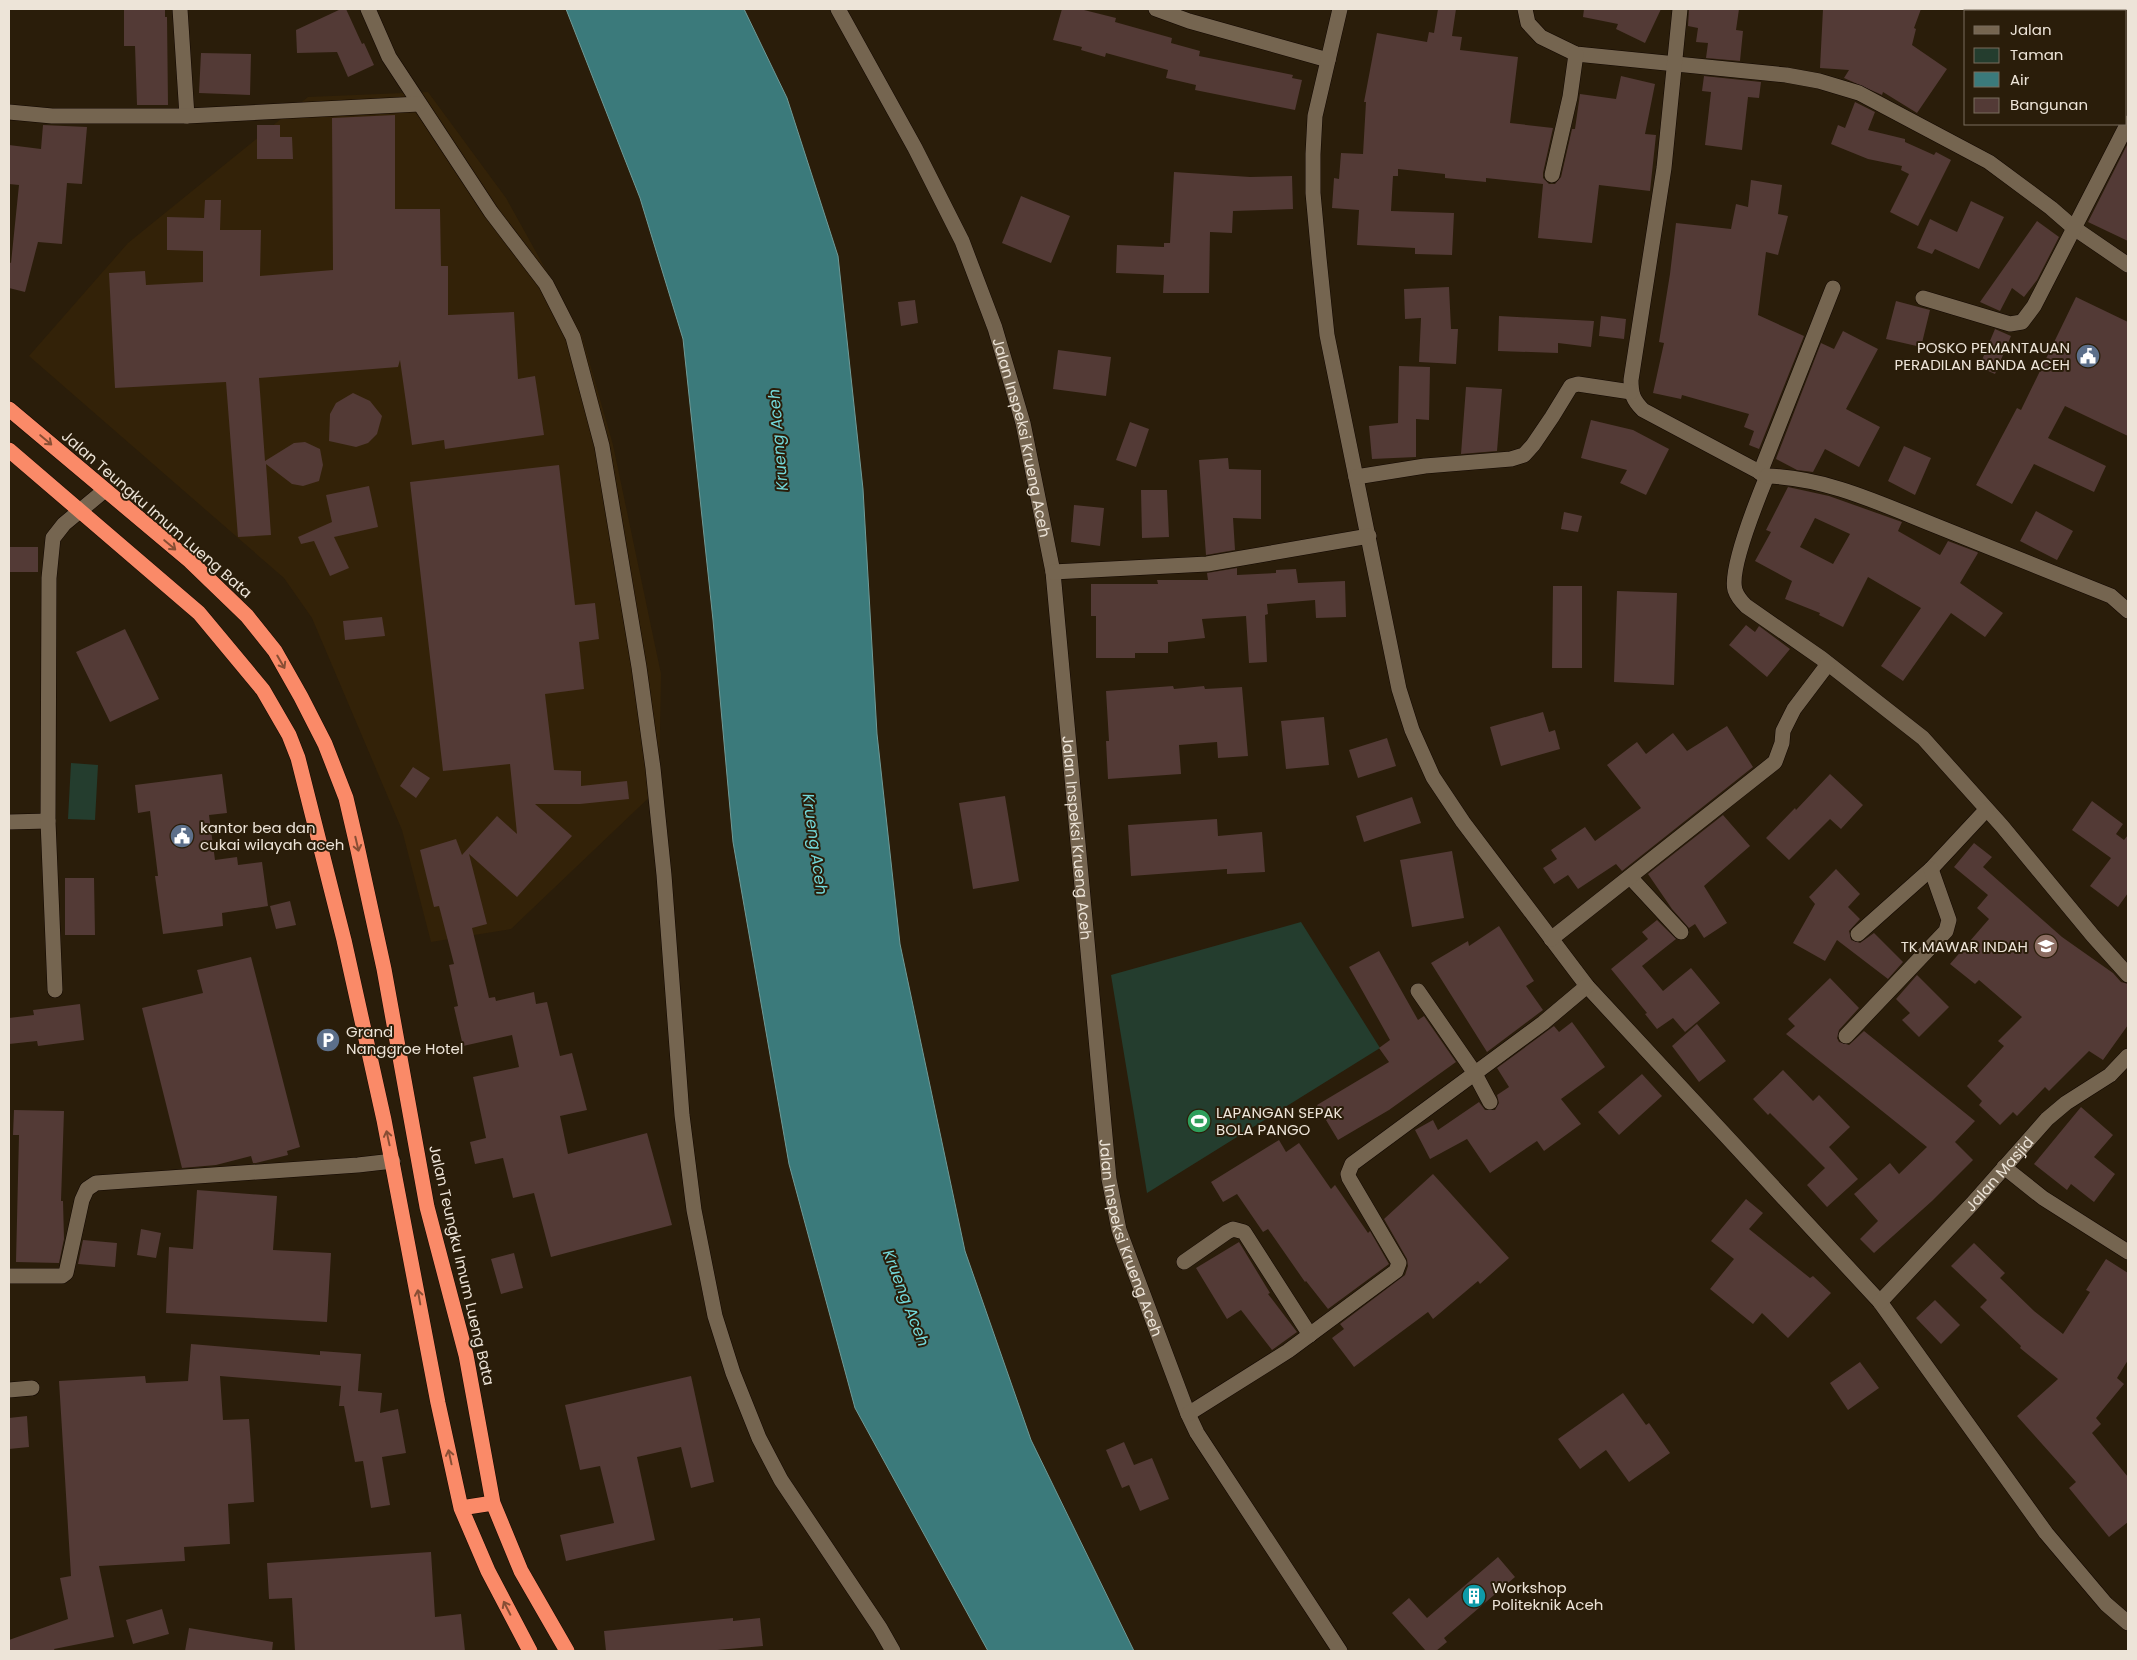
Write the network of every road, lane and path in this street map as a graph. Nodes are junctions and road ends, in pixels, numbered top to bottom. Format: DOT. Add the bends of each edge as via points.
graph roads {
  1 [pos="180,9"];
  2 [pos="368,9"];
  3 [pos="838,9"];
  4 [pos="1156,9"];
  5 [pos="1340,9"];
  6 [pos="1525,9"];
  7 [pos="1680,9"];
  8 [pos="1576,54"];
  9 [pos="1328,60"];
  10 [pos="1674,64"];
  11 [pos="419,104"];
  12 [pos="9,112"];
  13 [pos="187,116"];
  14 [pos="2127,125"];
  15 [pos="1552,175"];
  16 [pos="2074,228"];
  17 [pos="2128,265"];
  18 [pos="1833,288"];
  19 [pos="1922,298"];
  20 [pos="1631,392"];
  21 [pos="9,409"];
  22 [pos="9,450"];
  23 [pos="1764,474"];
  24 [pos="1356,477"];
  25 [pos="105,490"];
  26 [pos="78,511"];
  27 [pos="1369,536"];
  28 [pos="1053,572"];
  29 [pos="2128,611"];
  30 [pos="1828,664"];
  31 [pos="1986,810"];
  32 [pos="48,821"];
  33 [pos="9,822"];
  34 [pos="1931,869"];
  35 [pos="1630,877"];
  36 [pos="1681,932"];
  37 [pos="1858,934"];
  38 [pos="1551,939"];
  39 [pos="2128,974"];
  40 [pos="1587,986"];
  41 [pos="55,990"];
  42 [pos="1418,991"];
  43 [pos="1846,1036"];
  44 [pos="2128,1056"];
  45 [pos="1474,1072"];
  46 [pos="1490,1102"];
  47 [pos="393,1161"];
  48 [pos="2004,1167"];
  49 [pos="2128,1252"];
  50 [pos="1184,1262"];
  51 [pos="9,1276"];
  52 [pos="1880,1302"];
  53 [pos="1310,1335"];
  54 [pos="32,1388"];
  55 [pos="9,1390"];
  56 [pos="1188,1414"];
  57 [pos="493,1503"];
  58 [pos="461,1508"];
  59 [pos="2128,1623"];
  60 [pos="530,1651"];
  61 [pos="568,1651"];
  62 [pos="893,1651"];
  63 [pos="1340,1651"];
  1 -- 13 [label="street"];
  2 -- 11 [label="street" via="389,57"];
  3 -- 28 [label="street, Jalan Inspeksi Krueng Aceh" via="962,241 995,328 1023,423"];
  4 -- 9 [label="street"];
  5 -- 9 [label="street"];
  6 -- 8 [label="street" via="1528,22 1541,37"];
  7 -- 10 [label="street"];
  8 -- 10 [label="street"];
  8 -- 15 [label="street"];
  9 -- 24 [label="street" via="1315,116 1313,193 1327,335"];
  10 -- 16 [label="street" via="1819,80 1859,93 1989,162"];
  10 -- 20 [label="street" via="1664,168"];
  11 -- 13 [label="street"];
  11 -- 62 [label="street" via="491,212 546,284 573,337 602,446 639,667 658,816 683,1124 694,1210 716,1316 733,1373 780,1480"];
  12 -- 13 [label="street" via="52,116"];
  14 -- 16 [label="street"];
  16 -- 17 [label="street"];
  16 -- 19 [label="street" via="2034,306 2019,324"];
  18 -- 23 [label="street"];
  20 -- 23 [label="street" via="1633,400 1643,410"];
  20 -- 24 [label="street" via="1578,384 1571,386 1524,455"];
  21 -- 25 [label="highway, Jalan Teungku Imum Lueng Bata, one-way"];
  22 -- 26 [label="highway"];
  23 -- 29 [label="street" via="1812,480 1860,496 2111,596"];
  23 -- 30 [label="street" via="1736,570 1735,591 1746,606"];
  24 -- 27 [label="street"];
  25 -- 26 [label="street"];
  25 -- 57 [label="highway, Jalan Teungku Imum Lueng Bata, one-way" via="228,596 275,651 325,744 346,798 384,969 427,1206 466,1355"];
  26 -- 32 [label="street" via="53,538 49,578"];
  47 -- 26 [label="highway, one-way" via="344,940 298,758 289,735 263,690 199,613"];
  27 -- 28 [label="street" via="1207,564"];
  27 -- 38 [label="street" via="1399,688 1412,730 1433,777"];
  28 -- 56 [label="street, Jalan Inspeksi Krueng Aceh" via="1109,1179 1119,1230"];
  30 -- 31 [label="street" via="1923,738"];
  30 -- 35 [label="street" via="1794,709 1783,731 1775,762"];
  31 -- 34 [label="street"];
  31 -- 39 [label="street"];
  32 -- 33 [label="street"];
  32 -- 41 [label="street"];
  34 -- 37 [label="street"];
  34 -- 43 [label="street" via="1948,920 1946,931"];
  35 -- 36 [label="street"];
  35 -- 38 [label="street"];
  38 -- 40 [label="street"];
  40 -- 45 [label="street" via="1543,1023"];
  40 -- 52 [label="street"];
  42 -- 45 [label="street"];
  44 -- 48 [label="street, Jalan Masjid" via="2110,1074 2047,1120"];
  45 -- 46 [label="street"];
  45 -- 53 [label="street" via="1352,1164 1349,1178 1399,1266 1393,1274"];
  47 -- 51 [label="street" via="96,1183 87,1188 82,1200 66,1273 62,1276"];
  58 -- 47 [label="highway, one-way"];
  48 -- 49 [label="street" via="2043,1198"];
  48 -- 52 [label="street, Jalan Masjid"];
  50 -- 53 [label="street" via="1227,1232 1234,1229 1244,1232"];
  52 -- 59 [label="street" via="2046,1533 2106,1604"];
  53 -- 56 [label="street"];
  54 -- 55 [label="street"];
  56 -- 63 [label="street, Jalan Inspeksi Krueng Aceh"];
  57 -- 58 [label="highway"];
  57 -- 61 [label="highway, Jalan Teungku Imum Lueng Bata" via="521,1571"];
  60 -- 58 [label="highway, one-way" via="488,1571"];
}
